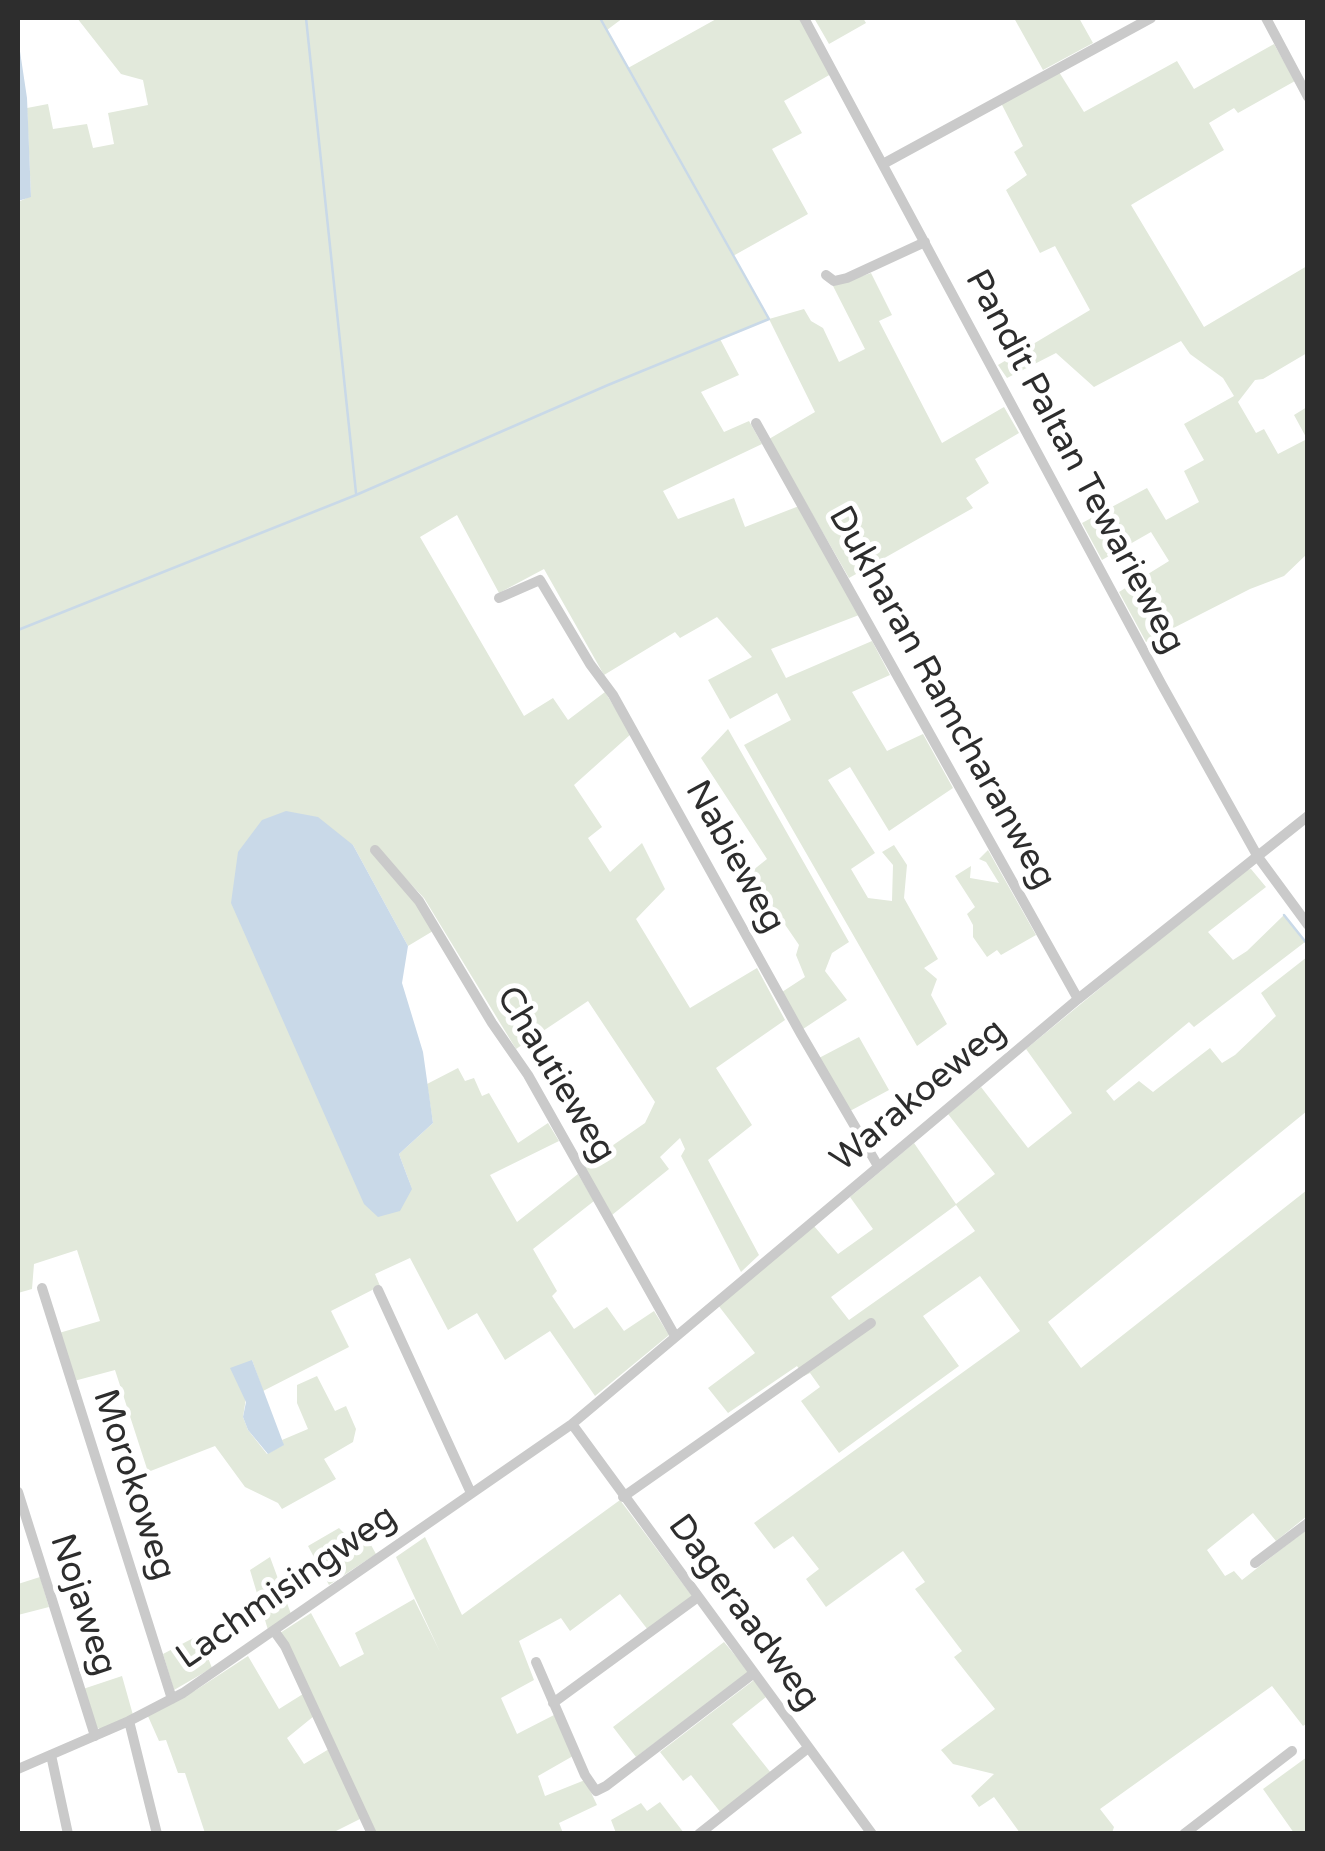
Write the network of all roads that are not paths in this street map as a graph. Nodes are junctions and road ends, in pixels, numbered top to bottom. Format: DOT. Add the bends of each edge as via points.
graph roads {
  1 [pos="804,18"];
  2 [pos="1151,18"];
  3 [pos="1266,18"];
  4 [pos="1308,97"];
  5 [pos="883,164"];
  6 [pos="925,242"];
  7 [pos="826,275"];
  8 [pos="756,423"];
  9 [pos="498,598"];
  10 [pos="1308,816"];
  11 [pos="374,850"];
  12 [pos="1258,857"];
  13 [pos="1308,925"];
  14 [pos="1078,999"];
  15 [pos="878,1166"];
  16 [pos="42,1288"];
  17 [pos="378,1290"];
  18 [pos="871,1322"];
  19 [pos="674,1336"];
  20 [pos="572,1424"];
  21 [pos="18,1492"];
  22 [pos="472,1492"];
  23 [pos="624,1497"];
  24 [pos="1308,1523"];
  25 [pos="1255,1563"];
  26 [pos="698,1598"];
  27 [pos="275,1632"];
  28 [pos="536,1662"];
  29 [pos="754,1673"];
  30 [pos="172,1699"];
  31 [pos="553,1704"];
  32 [pos="129,1722"];
  33 [pos="95,1736"];
  34 [pos="808,1748"];
  35 [pos="1292,1751"];
  36 [pos="51,1755"];
  37 [pos="18,1769"];
  38 [pos="68,1834"];
  39 [pos="156,1834"];
  40 [pos="372,1834"];
  41 [pos="699,1834"];
  42 [pos="872,1834"];
  43 [pos="1184,1834"];
  1 -- 5 [label="street, Pandit Paltan Tewarieweg"];
  2 -- 5 [label="street"];
  3 -- 4 [label="street"];
  5 -- 6 [label="street, Pandit Paltan Tewarieweg"];
  6 -- 7 [label="street" via="847,278"];
  6 -- 12 [label="street, Pandit Paltan Tewarieweg"];
  8 -- 14 [label="street, Dukharan Ramcharanweg"];
  9 -- 15 [label="street, Nabieweg" via="538,579 613,695"];
  10 -- 12 [label="street, Warakoeweg"];
  11 -- 19 [label="street, Chautieweg" via="419,901 528,1075"];
  12 -- 13 [label="street, Pandit Paltan Tewarieweg"];
  12 -- 14 [label="street, Warakoeweg"];
  14 -- 15 [label="street, Warakoeweg"];
  15 -- 19 [label="street, Warakoeweg"];
  16 -- 30 [label="street, Morokoweg"];
  17 -- 22 [label="street"];
  18 -- 23 [label="street"];
  19 -- 20 [label="street, Warakoeweg"];
  20 -- 22 [label="street, Lachmisingweg"];
  20 -- 23 [label="street, Dageraadweg"];
  21 -- 33 [label="street, Nojaweg"];
  22 -- 27 [label="street, Lachmisingweg"];
  23 -- 26 [label="street, Dageraadweg"];
  24 -- 25 [label="street"];
  26 -- 29 [label="street, Dageraadweg"];
  26 -- 31 [label="street"];
  27 -- 30 [label="street, Lachmisingweg"];
  27 -- 40 [label="street"];
  28 -- 31 [label="street"];
  29 -- 31 [label="street" via="596,1791"];
  29 -- 34 [label="street, Dageraadweg"];
  30 -- 32 [label="street, Lachmisingweg"];
  32 -- 33 [label="street, Lachmisingweg"];
  32 -- 39 [label="street"];
  33 -- 36 [label="street, Lachmisingweg"];
  34 -- 41 [label="street"];
  34 -- 42 [label="street, Dageraadweg"];
  35 -- 43 [label="street"];
  36 -- 37 [label="street, Lachmisingweg"];
  36 -- 38 [label="street"];
}
